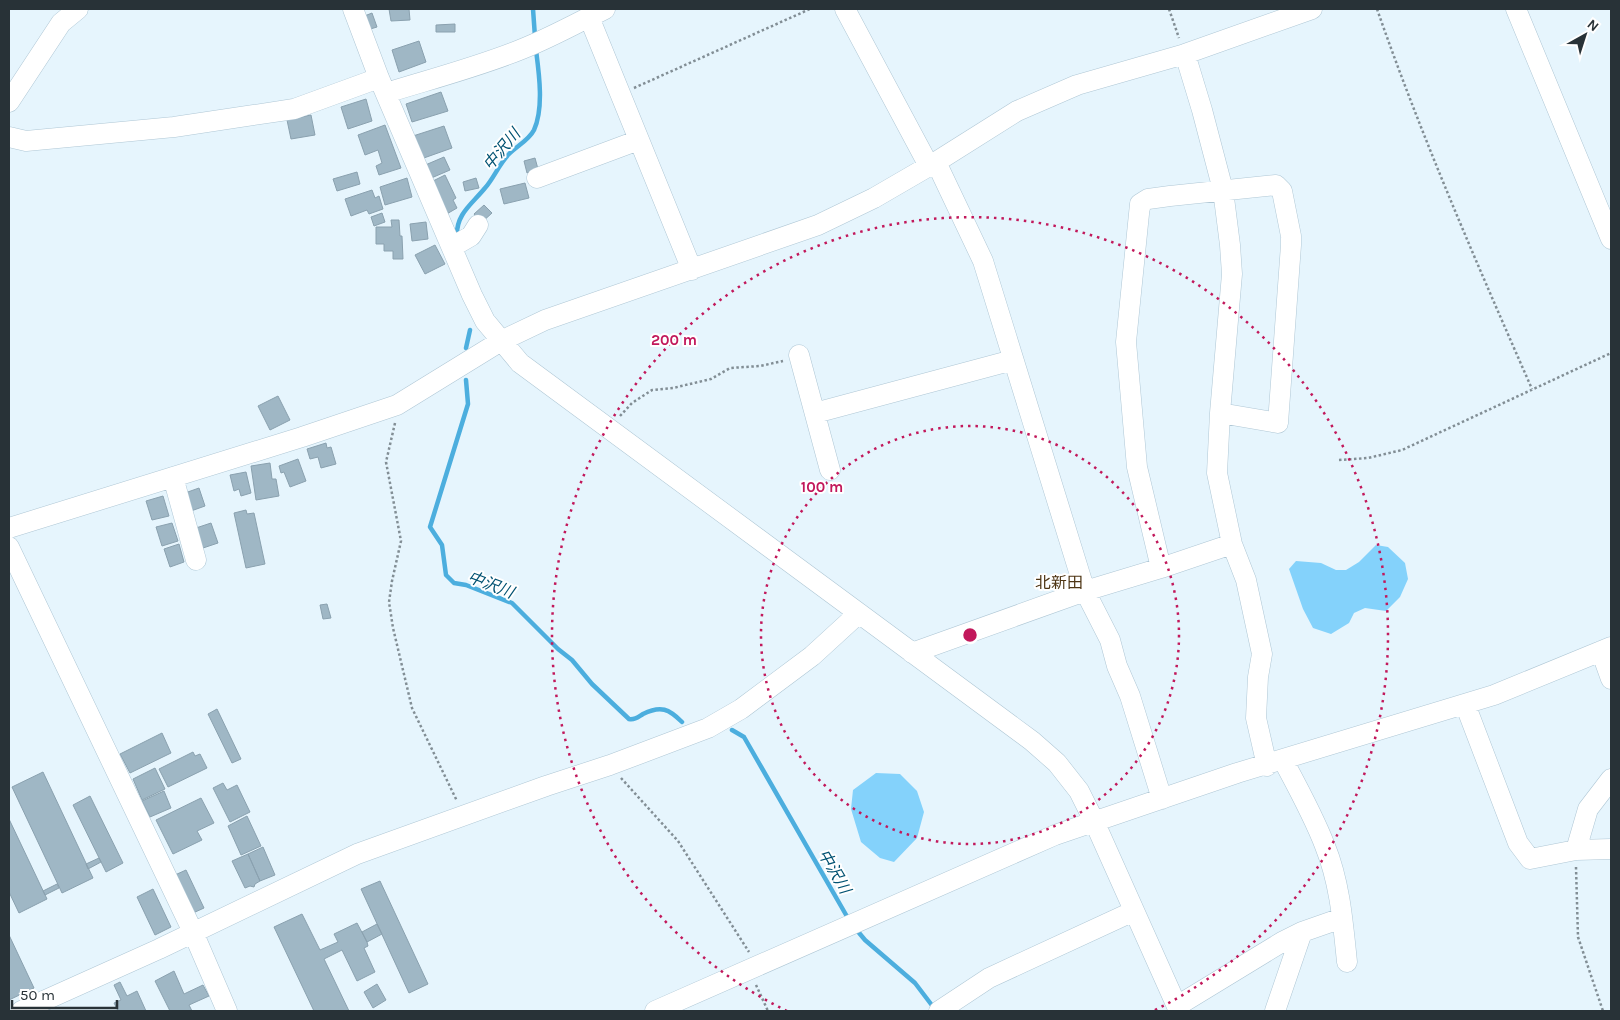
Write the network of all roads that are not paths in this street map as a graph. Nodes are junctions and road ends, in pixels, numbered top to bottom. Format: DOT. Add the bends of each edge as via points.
graph roads {
  1 [pos="78,9"];
  2 [pos="353,9"];
  3 [pos="846,9"];
  4 [pos="1312,9"];
  5 [pos="1516,9"];
  6 [pos="597,13"];
  7 [pos="1185,54"];
  8 [pos="383,86"];
  9 [pos="9,102"];
  10 [pos="9,137"];
  11 [pos="639,140"];
  12 [pos="932,164"];
  13 [pos="537,178"];
  14 [pos="1223,190"];
  15 [pos="478,225"];
  16 [pos="1611,239"];
  17 [pos="452,247"];
  18 [pos="692,270"];
  19 [pos="502,341"];
  20 [pos="799,355"];
  21 [pos="1013,360"];
  22 [pos="1220,413"];
  23 [pos="815,414"];
  24 [pos="830,470"];
  25 [pos="173,477"];
  26 [pos="9,528"];
  27 [pos="1232,544"];
  28 [pos="9,546"];
  29 [pos="196,560"];
  30 [pos="1161,568"];
  31 [pos="1085,591"];
  32 [pos="859,613"];
  33 [pos="1606,649"];
  34 [pos="912,653"];
  35 [pos="1611,679"];
  36 [pos="1465,704"];
  37 [pos="1275,763"];
  38 [pos="1611,779"];
  39 [pos="1162,799"];
  40 [pos="1094,821"];
  41 [pos="1611,849"];
  42 [pos="1576,850"];
  43 [pos="1134,911"];
  44 [pos="1342,918"];
  45 [pos="193,932"];
  46 [pos="1302,932"];
  47 [pos="1347,962"];
  48 [pos="1178,1009"];
  49 [pos="21,1011"];
  50 [pos="228,1011"];
  51 [pos="655,1011"];
  52 [pos="939,1011"];
  53 [pos="1275,1011"];
  1 -- 9 [label="street" via="62,23"];
  2 -- 8 [label="street"];
  3 -- 12 [label="street"];
  4 -- 7 [label="street"];
  5 -- 16 [label="street"];
  6 -- 8 [label="street" via="491,61"];
  6 -- 11 [label="street" via="620,94"];
  7 -- 12 [label="street" via="1077,85 1017,111"];
  7 -- 14 [label="street"];
  8 -- 10 [label="street" via="294,109 174,127 26,141"];
  8 -- 17 [label="street"];
  11 -- 13 [label="street"];
  11 -- 18 [label="street"];
  12 -- 18 [label="street" via="874,198 818,225"];
  12 -- 21 [label="street" via="983,261"];
  14 -- 22 [label="street" via="1232,274"];
  14 -- 22 [label="street" via="1276,185 1282,191 1291,245 1278,423"];
  14 -- 30 [label="street" via="1148,199 1140,204 1126,342 1137,468"];
  15 -- 17 [label="street" via="471,236"];
  17 -- 19 [label="street" via="485,321"];
  18 -- 19 [label="street" via="545,320"];
  19 -- 25 [label="street" via="397,405"];
  19 -- 32 [label="street" via="520,363"];
  20 -- 23 [label="street"];
  21 -- 23 [label="street"];
  21 -- 31 [label="street"];
  22 -- 27 [label="street" via="1217,473"];
  23 -- 24 [label="street"];
  25 -- 26 [label="street"];
  25 -- 29 [label="street"];
  27 -- 30 [label="street"];
  27 -- 37 [label="street" via="1246,580 1262,654 1256,718"];
  28 -- 45 [label="street"];
  30 -- 31 [label="street"];
  31 -- 34 [label="street"];
  31 -- 39 [label="street" via="1110,640"];
  32 -- 34 [label="street"];
  32 -- 45 [label="street" via="812,656 741,709 708,728 610,766 358,854"];
  33 -- 35 [label="street"];
  33 -- 36 [label="street"];
  34 -- 40 [label="street" via="1032,740 1057,763 1078,791"];
  36 -- 37 [label="street"];
  36 -- 42 [label="street" via="1518,843 1530,859"];
  37 -- 39 [label="street"];
  37 -- 44 [label="street" via="1326,846"];
  38 -- 42 [label="street" via="1588,809"];
  39 -- 40 [label="street"];
  40 -- 43 [label="street"];
  40 -- 51 [label="street" via="1055,835"];
  41 -- 42 [label="street"];
  43 -- 48 [label="street"];
  43 -- 52 [label="street" via="989,978"];
  44 -- 46 [label="street"];
  44 -- 47 [label="street"];
  45 -- 49 [label="street"];
  45 -- 50 [label="street"];
  46 -- 48 [label="street"];
  46 -- 53 [label="street"];
}
